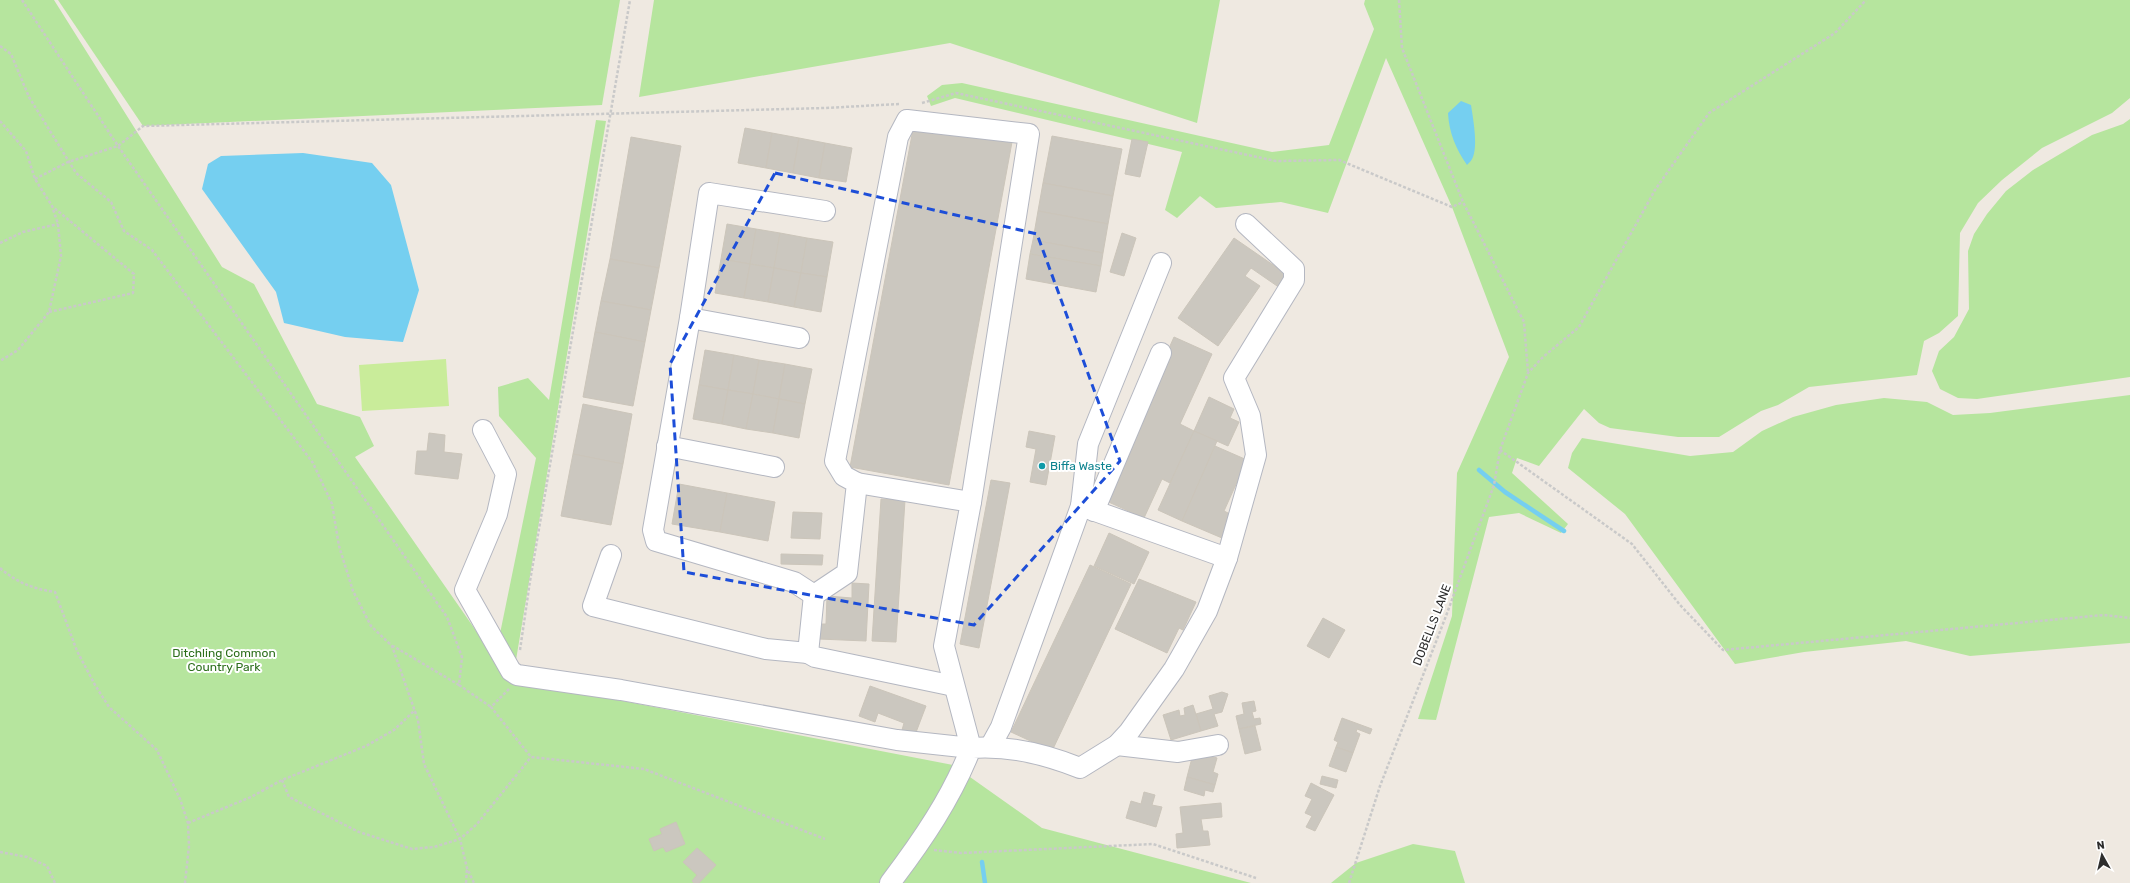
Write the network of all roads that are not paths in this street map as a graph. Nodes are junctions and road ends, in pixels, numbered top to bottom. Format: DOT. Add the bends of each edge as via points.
graph roads {
  1 [pos="825,211"];
  2 [pos="1246,224"];
  3 [pos="1161,263"];
  4 [pos="690,318"];
  5 [pos="799,338"];
  6 [pos="1161,353"];
  7 [pos="483,430"];
  8 [pos="667,446"];
  9 [pos="774,467"];
  10 [pos="857,483"];
  11 [pos="971,502"];
  12 [pos="1087,508"];
  13 [pos="611,555"];
  14 [pos="1226,558"];
  15 [pos="814,594"];
  16 [pos="808,653"];
  17 [pos="954,686"];
  18 [pos="1117,745"];
  19 [pos="1218,745"];
  20 [pos="980,748"];
  21 [pos="890,883"];
  1 -- 4 [label="lane" via="709,193"];
  2 -- 14 [label="lane" via="1294,269 1294,280 1234,378 1250,416 1256,454"];
  3 -- 12 [label="lane" via="1088,444"];
  4 -- 5 [label="lane"];
  4 -- 8 [label="lane"];
  6 -- 12 [label="lane"];
  7 -- 20 [label="lane" via="506,474 497,514 465,590 511,671 512,683 628,691 896,740"];
  8 -- 9 [label="lane"];
  8 -- 15 [label="lane" via="653,530 656,541 794,582"];
  10 -- 11 [label="lane"];
  10 -- 11 [label="lane" via="844,476 835,461 898,137 907,120 1029,134"];
  10 -- 15 [label="lane" via="847,573"];
  11 -- 17 [label="lane" via="944,646"];
  12 -- 14 [label="lane"];
  12 -- 20 [label="lane" via="1001,728"];
  13 -- 16 [label="lane" via="593,606 766,649"];
  14 -- 18 [label="lane" via="1207,611 1174,669"];
  15 -- 16 [label="lane"];
  16 -- 17 [label="lane" via="815,657"];
  17 -- 20 [label="lane"];
  18 -- 19 [label="lane" via="1178,752"];
  18 -- 20 [label="lane" via="1080,768 1047,755"];
  20 -- 21 [label="lane" via="916,849"];
}
